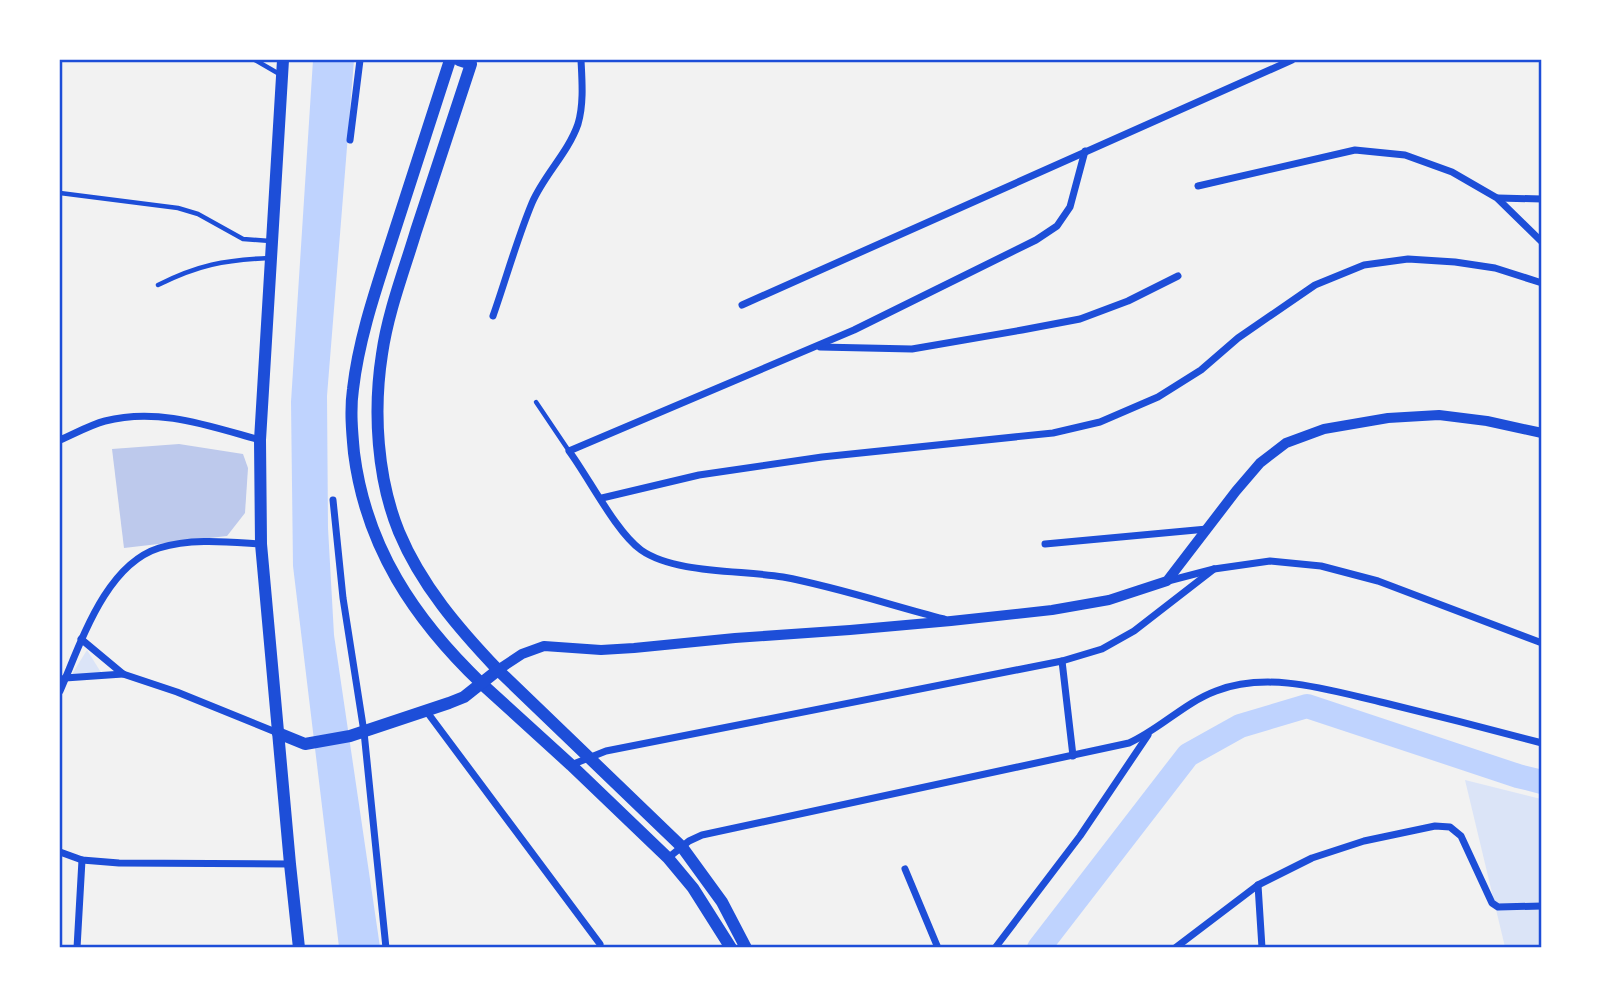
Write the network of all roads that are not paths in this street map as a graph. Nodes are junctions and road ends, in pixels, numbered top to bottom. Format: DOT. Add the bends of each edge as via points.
graph roads {
  1 [pos="255,60"];
  2 [pos="283,60"];
  3 [pos="360,60"];
  4 [pos="450,60"];
  5 [pos="582,60"];
  6 [pos="1292,60"];
  7 [pos="468,61"];
  8 [pos="282,75"];
  9 [pos="350,140"];
  10 [pos="1085,151"];
  11 [pos="1198,186"];
  12 [pos="60,193"];
  13 [pos="1497,198"];
  14 [pos="1542,199"];
  15 [pos="271,241"];
  16 [pos="1542,242"];
  17 [pos="270,258"];
  18 [pos="1178,276"];
  19 [pos="1542,283"];
  20 [pos="158,285"];
  21 [pos="742,305"];
  22 [pos="493,316"];
  23 [pos="816,346"];
  24 [pos="536,402"];
  25 [pos="1542,433"];
  26 [pos="60,440"];
  27 [pos="260,440"];
  28 [pos="569,451"];
  29 [pos="602,498"];
  30 [pos="333,500"];
  31 [pos="1207,528"];
  32 [pos="261,544"];
  33 [pos="1045,544"];
  34 [pos="1214,569"];
  35 [pos="1167,581"];
  36 [pos="951,621"];
  37 [pos="81,639"];
  38 [pos="1542,643"];
  39 [pos="1062,661"];
  40 [pos="498,670"];
  41 [pos="123,674"];
  42 [pos="65,678"];
  43 [pos="482,684"];
  44 [pos="60,691"];
  45 [pos="427,712"];
  46 [pos="364,732"];
  47 [pos="278,733"];
  48 [pos="1148,734"];
  49 [pos="1542,743"];
  50 [pos="1073,756"];
  51 [pos="589,757"];
  52 [pos="572,765"];
  53 [pos="682,847"];
  54 [pos="60,852"];
  55 [pos="668,858"];
  56 [pos="82,860"];
  57 [pos="290,864"];
  58 [pos="905,869"];
  59 [pos="1258,885"];
  60 [pos="1542,906"];
  61 [pos="600,944"];
  62 [pos="77,947"];
  63 [pos="299,947"];
  64 [pos="386,947"];
  65 [pos="731,947"];
  66 [pos="746,947"];
  67 [pos="938,947"];
  68 [pos="995,947"];
  69 [pos="1175,947"];
  70 [pos="1262,947"];
  1 -- 8 [label="lane"];
  2 -- 8 [label="main road"];
  3 -- 9 [label="street"];
  4 -- 43 [label="main road" via="358,355 352,436 365,506 391,573 439,639"];
  5 -- 22 [label="street" via="578,123 532,204"];
  6 -- 10 [label="street"];
  7 -- 40 [label="main road" via="391,310 377,405 379,447 399,532 426,584 458,629"];
  8 -- 15 [label="main road"];
  10 -- 21 [label="street"];
  10 -- 23 [label="street" via="1070,207 1057,226"];
  11 -- 13 [label="street" via="1355,150 1405,155 1452,172"];
  12 -- 15 [label="lane" via="178,208 243,239"];
  13 -- 14 [label="street"];
  13 -- 16 [label="street"];
  15 -- 17 [label="main road"];
  17 -- 20 [label="lane" via="208,264"];
  17 -- 27 [label="main road"];
  18 -- 23 [label="street" via="1092,314 1022,330 912,349"];
  19 -- 29 [label="street" via="1455,262 1408,259 1364,265 1315,285 1158,397 1100,422 1053,433 726,471"];
  23 -- 28 [label="street"];
  24 -- 28 [label="lane"];
  25 -- 31 [label="street" via="1439,415 1324,429 1286,443 1260,463"];
  26 -- 27 [label="street" via="104,421 140,415 176,417"];
  27 -- 32 [label="main road"];
  28 -- 29 [label="street"];
  29 -- 36 [label="street" via="623,534 642,551 669,562 781,577"];
  30 -- 46 [label="street"];
  31 -- 33 [label="street"];
  31 -- 35 [label="street"];
  32 -- 37 [label="street" via="199,541 159,548 132,561 114,580"];
  32 -- 47 [label="main road"];
  34 -- 35 [label="street"];
  34 -- 38 [label="street" via="1270,561 1321,566 1378,581"];
  34 -- 39 [label="street" via="1134,631 1102,649"];
  35 -- 36 [label="street" via="1109,600"];
  36 -- 40 [label="street" via="635,649 544,646"];
  37 -- 41 [label="street"];
  37 -- 42 [label="street"];
  39 -- 50 [label="street"];
  39 -- 51 [label="street"];
  40 -- 43 [label="main road"];
  40 -- 51 [label="main road"];
  41 -- 42 [label="street"];
  41 -- 47 [label="street"];
  42 -- 44 [label="street"];
  43 -- 45 [label="main road"];
  43 -- 52 [label="main road"];
  45 -- 46 [label="main road"];
  45 -- 61 [label="street"];
  46 -- 47 [label="main road" via="305,744"];
  46 -- 64 [label="street"];
  47 -- 57 [label="main road"];
  48 -- 49 [label="street" via="1215,691 1244,682 1274,682 1324,689"];
  48 -- 50 [label="street"];
  48 -- 68 [label="street" via="1080,836"];
  50 -- 53 [label="street" via="702,835"];
  51 -- 52 [label="street"];
  51 -- 53 [label="main road"];
  52 -- 55 [label="main road"];
  53 -- 55 [label="street"];
  53 -- 66 [label="main road" via="722,902"];
  54 -- 56 [label="street"];
  55 -- 65 [label="main road"];
  56 -- 57 [label="street"];
  56 -- 62 [label="street"];
  57 -- 63 [label="main road"];
  58 -- 67 [label="street"];
  59 -- 60 [label="street" via="1312,858 1364,841 1450,827 1461,836 1492,903"];
  59 -- 69 [label="street"];
  59 -- 70 [label="street"];
}
